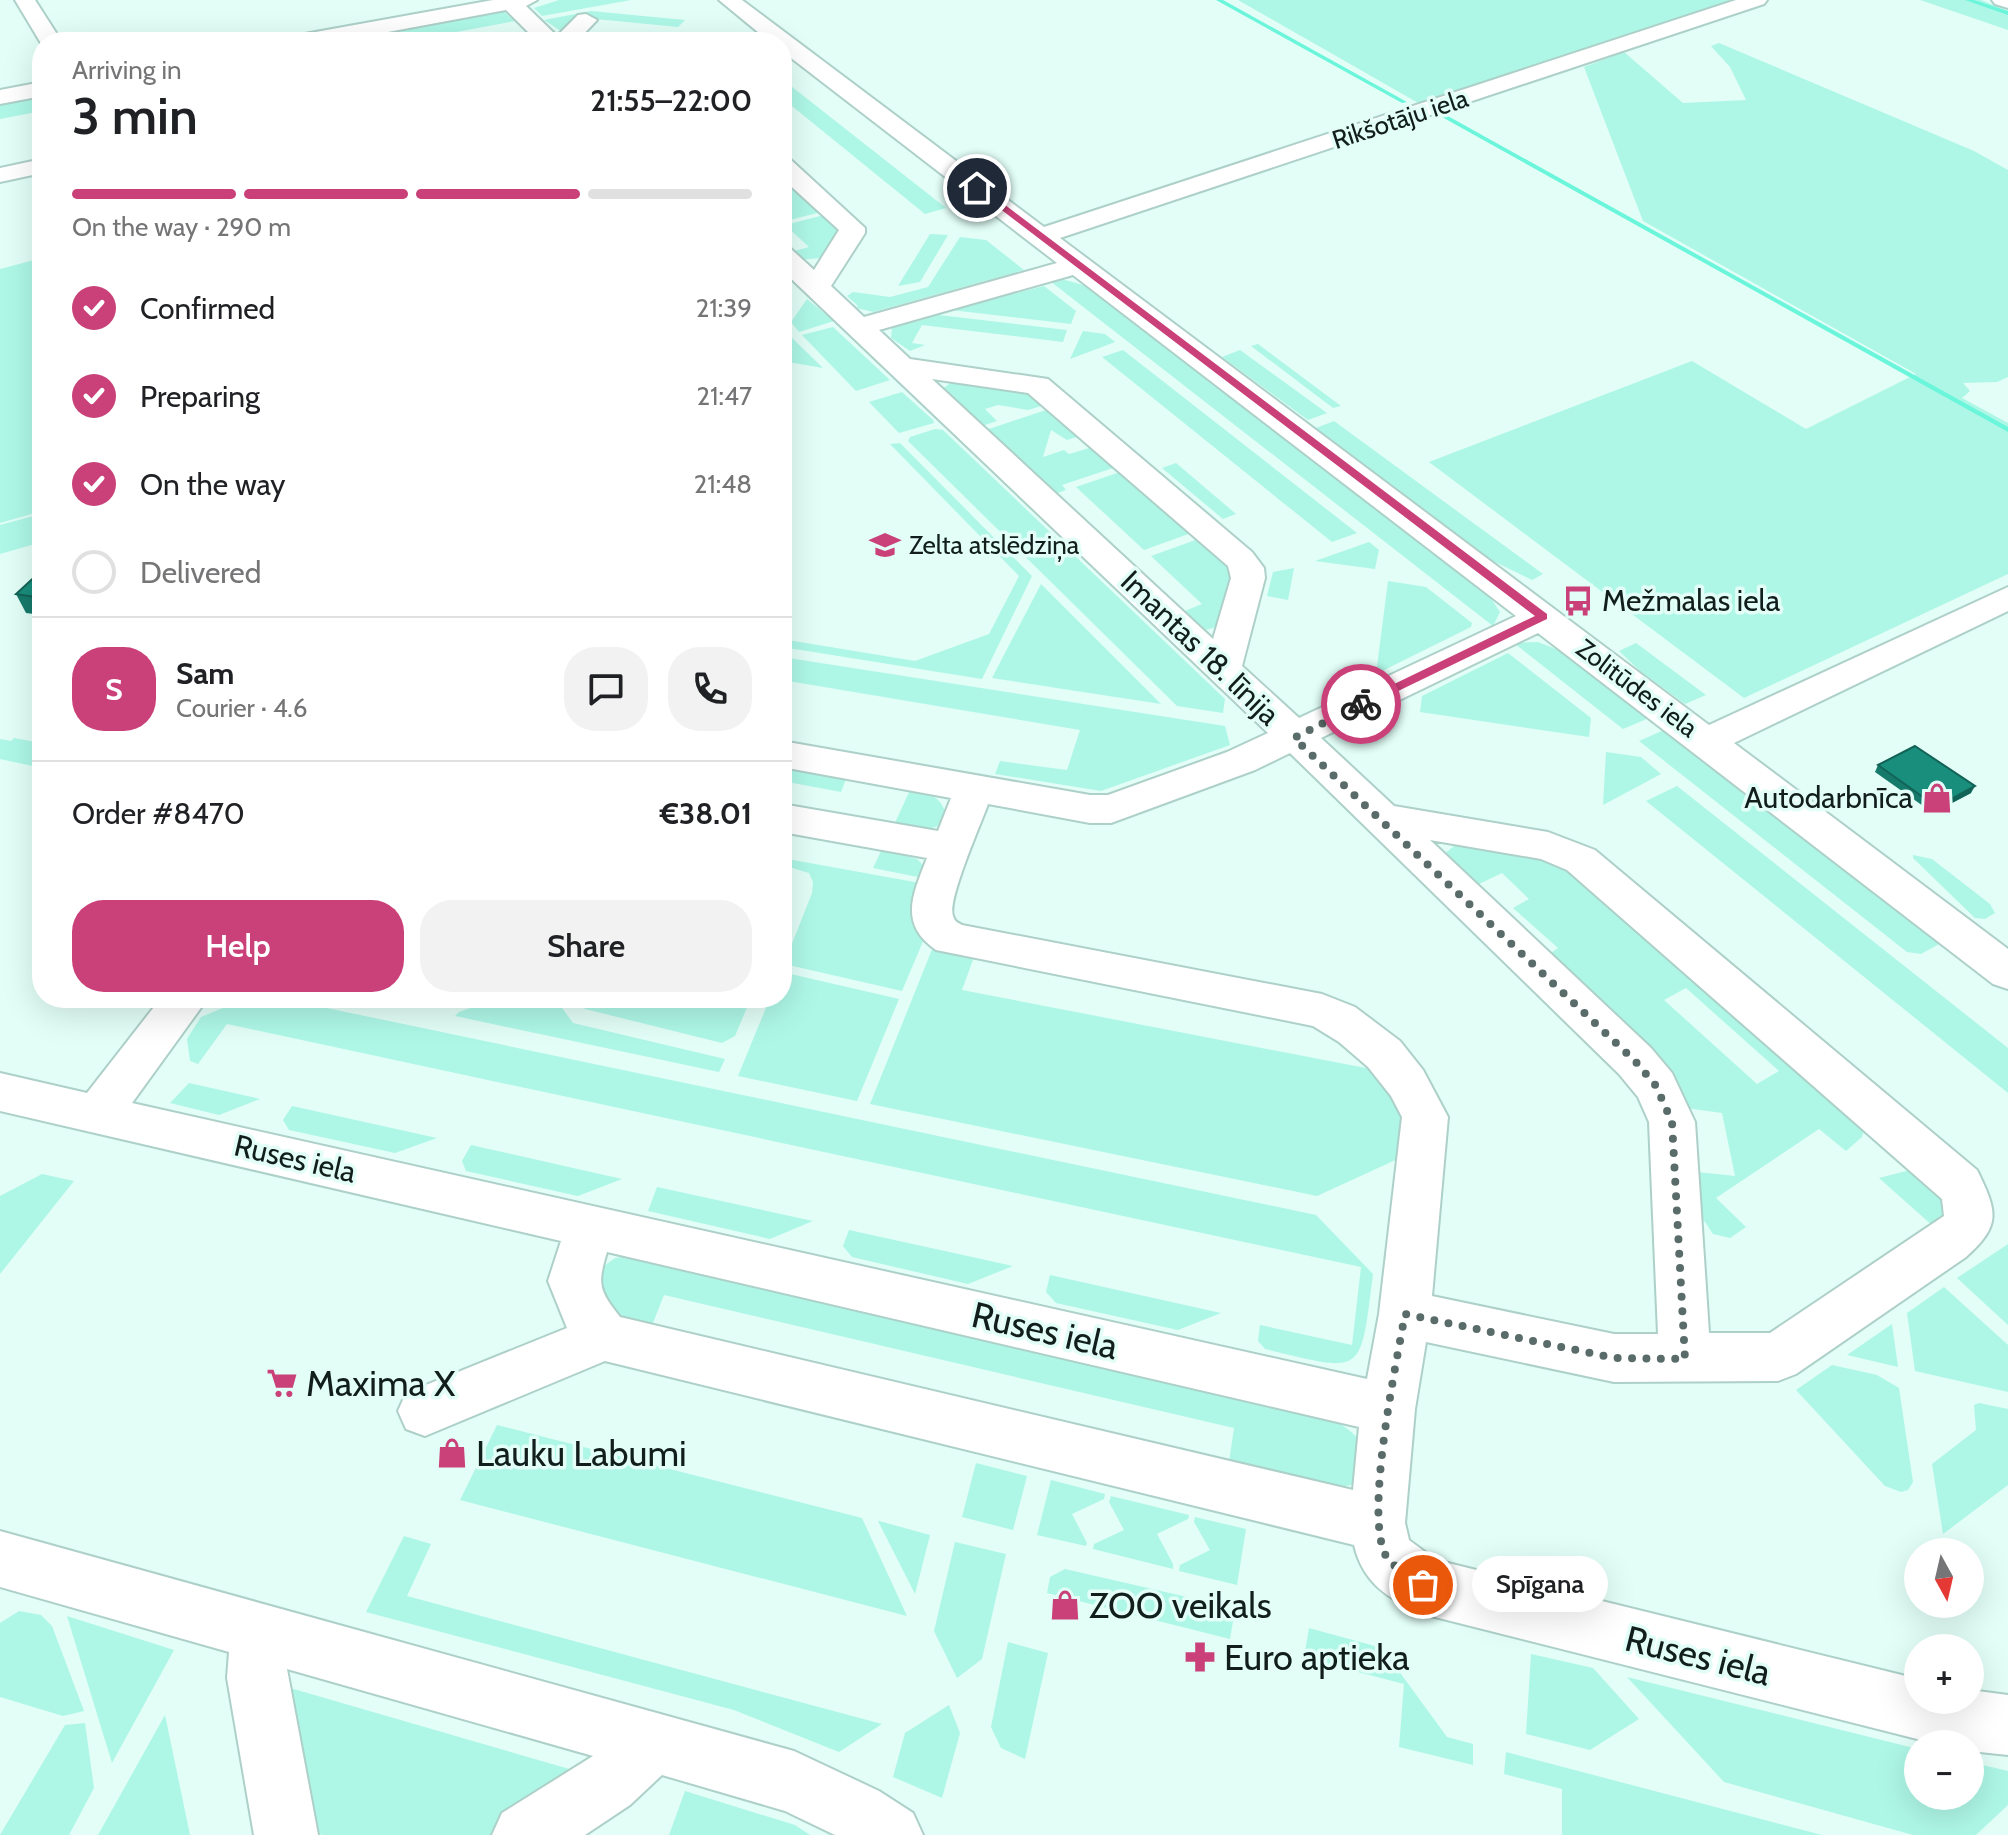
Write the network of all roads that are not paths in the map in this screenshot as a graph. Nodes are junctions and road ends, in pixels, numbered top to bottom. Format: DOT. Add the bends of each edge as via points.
graph roads {
  1 [pos="25,0"];
  2 [pos="729,0"];
  3 [pos="1757,0"];
  4 [pos="519,2"];
  5 [pos="586,20"];
  6 [pos="45,32"];
  7 [pos="354,32"];
  8 [pos="543,32"];
  9 [pos="574,32"];
  10 [pos="771,32"];
  11 [pos="792,48"];
  12 [pos="32,91"];
  13 [pos="0,97"];
  14 [pos="32,151"];
  15 [pos="0,157"];
  16 [pos="32,168"];
  17 [pos="792,174"];
  18 [pos="0,175"];
  19 [pos="1041,236"];
  20 [pos="792,264"];
  21 [pos="1079,265"];
  22 [pos="817,287"];
  23 [pos="859,327"];
  24 [pos="900,366"];
  25 [pos="2008,598"];
  26 [pos="1543,617"];
  27 [pos="1223,669"];
  28 [pos="1294,738"];
  29 [pos="1707,741"];
  30 [pos="792,756"];
  31 [pos="974,789"];
  32 [pos="1382,818"];
  33 [pos="792,820"];
  34 [pos="952,848"];
  35 [pos="2008,972"];
  36 [pos="178,1008"];
  37 [pos="0,1092"];
  38 [pos="97,1114"];
  39 [pos="590,1226"];
  40 [pos="1405,1314"];
  41 [pos="604,1337"];
  42 [pos="1685,1359"];
  43 [pos="1388,1409"];
  44 [pos="425,1411"];
  45 [pos="1377,1523"];
  46 [pos="0,1559"];
  47 [pos="259,1631"];
  48 [pos="2008,1725"];
  49 [pos="651,1742"];
  50 [pos="286,1835"];
  51 [pos="524,1835"];
  52 [pos="891,1835"];
  1 -- 6 [label="street"];
  2 -- 10 [label="street, Zolitūdes iela"];
  3 -- 19 [label="street, Rikšotāju iela"];
  4 -- 7 [label="street"];
  4 -- 8 [label="street"];
  5 -- 9 [label="street"];
  11 -- 19 [label="street, Zolitūdes iela"];
  12 -- 13 [label="street"];
  14 -- 15 [label="street"];
  16 -- 18 [label="street"];
  17 -- 22 [label="street" via="852,228"];
  19 -- 21 [label="street, Zolitūdes iela"];
  20 -- 22 [label="street, Imantas 18. līnija"];
  21 -- 23 [label="street"];
  21 -- 26 [label="street, Zolitūdes iela"];
  22 -- 23 [label="street, Imantas 18. līnija"];
  23 -- 24 [label="street, Imantas 18. līnija"];
  24 -- 27 [label="street, Imantas 18. līnija"];
  24 -- 27 [label="street" via="1037,385 1240,559 1248,578"];
  25 -- 29 [label="street"];
  26 -- 28 [label="street"];
  26 -- 29 [label="street, Zolitūdes iela"];
  27 -- 28 [label="street, Imantas 18. līnija"];
  28 -- 31 [label="street" via="1111,809"];
  28 -- 32 [label="street, Imantas 18. līnija"];
  29 -- 35 [label="street, Zolitūdes iela"];
  30 -- 31 [label="street"];
  31 -- 34 [label="street"];
  32 -- 42 [label="street, Imantas 18. līnija" via="1656,1086 1672,1122"];
  32 -- 42 [label="street" via="1548,846 1581,860 1960,1185 1969,1204 1968,1225 1778,1357"];
  33 -- 34 [label="street"];
  34 -- 40 [label="street" via="931,912 936,929 951,939 1322,1011 1370,1037 1414,1091 1425,1117"];
  36 -- 38 [label="street"];
  37 -- 38 [label="street, Ruses iela"];
  38 -- 39 [label="street, Ruses iela"];
  39 -- 41 [label="street" via="573,1281 584,1310"];
  39 -- 43 [label="street, Ruses iela"];
  40 -- 42 [label="street" via="1614,1358"];
  40 -- 43 [label="street"];
  41 -- 44 [label="street"];
  41 -- 45 [label="street"];
  43 -- 45 [label="street, Ruses iela"];
  45 -- 48 [label="street, Ruses iela" via="1385,1557 1423,1585 1958,1719"];
  46 -- 47 [label="street"];
  47 -- 49 [label="street"];
  47 -- 50 [label="street" via="257,1678"];
  49 -- 51 [label="street" via="606,1787"];
  49 -- 52 [label="street" via="794,1782"];
}
